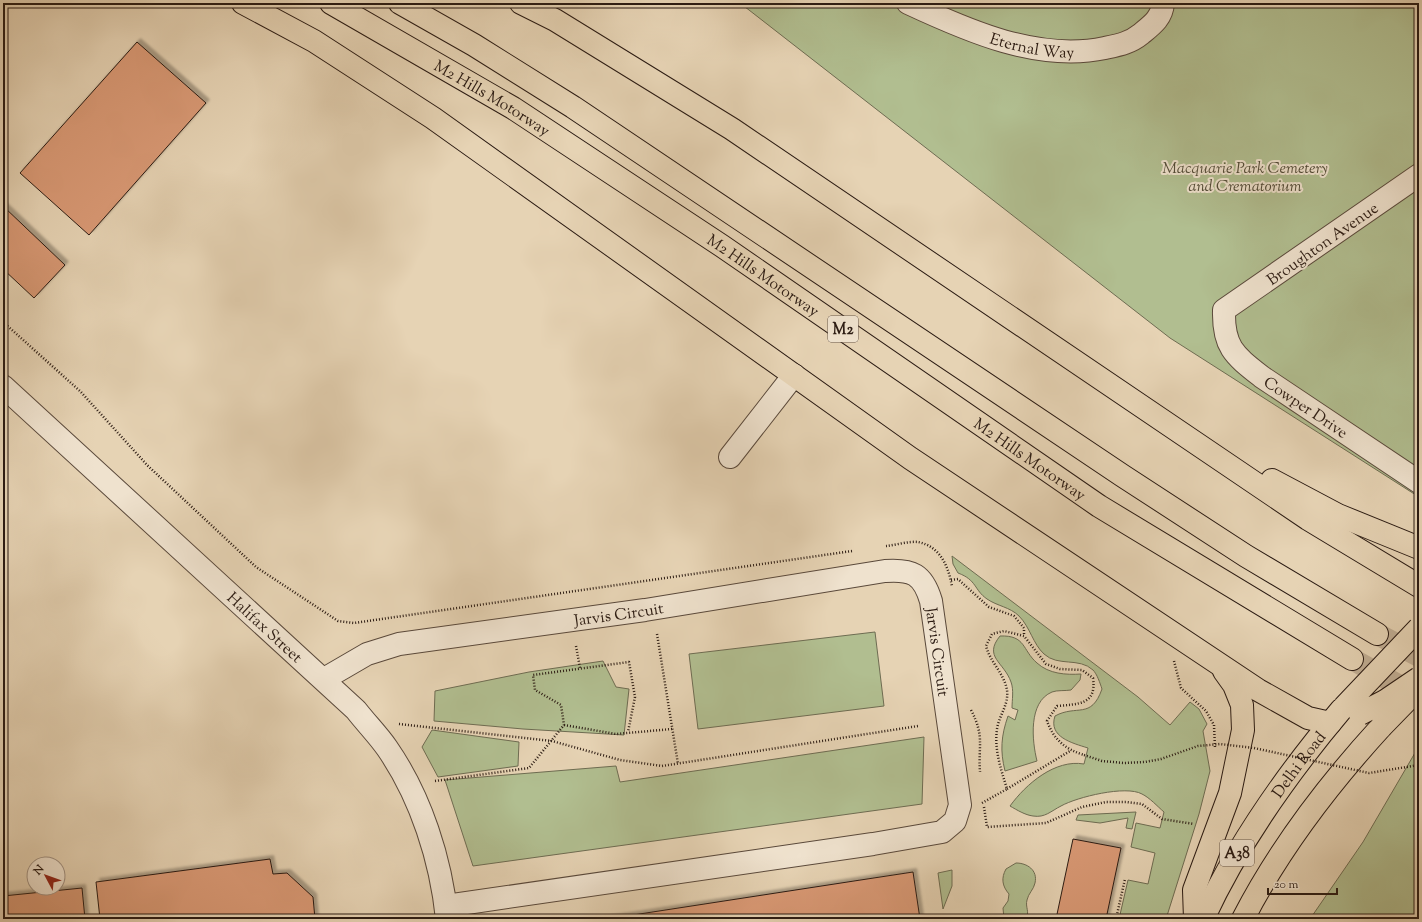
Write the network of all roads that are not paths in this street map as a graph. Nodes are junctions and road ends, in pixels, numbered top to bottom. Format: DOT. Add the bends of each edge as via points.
graph roads {
  1 [pos="243,3"];
  2 [pos="331,3"];
  3 [pos="400,3"];
  4 [pos="521,3"];
  5 [pos="908,3"];
  6 [pos="1163,3"];
  7 [pos="1419,175"];
  8 [pos="1224,310"];
  9 [pos="794,375"];
  10 [pos="3,386"];
  11 [pos="1174,427"];
  12 [pos="730,457"];
  13 [pos="1419,482"];
  14 [pos="1419,548"];
  15 [pos="1419,586"];
  16 [pos="1419,628"];
  17 [pos="1377,634"];
  18 [pos="1352,659"];
  19 [pos="1217,662"];
  20 [pos="1419,678"];
  21 [pos="324,679"];
  22 [pos="1419,687"];
  23 [pos="1344,715"];
  24 [pos="446,913"];
  25 [pos="1195,919"];
  26 [pos="1203,919"];
  27 [pos="1243,919"];
  1 -- 9 [label="main road" via="314,41 433,118"];
  2 -- 18 [label="main road, M2 Hills Motorway / M2" via="513,108 722,246 1099,506"];
  3 -- 17 [label="main road, M2 Hills Motorway / M2" via="474,45 573,107 1123,476 1246,556"];
  4 -- 11 [label="main road" via="554,20 732,129"];
  5 -- 6 [label="street, Eternal Way" via="1004,41 1064,52 1095,50 1130,42 1155,23"];
  7 -- 8 [label="street, Broughton Avenue"];
  8 -- 13 [label="street, Cowper Drive" via="1224,329 1238,359"];
  9 -- 12 [label="street"];
  9 -- 19 [label="main road" via="910,458"];
  10 -- 21 [label="street, Halifax Street"];
  11 -- 14 [label="main road" via="1338,515"];
  11 -- 15 [label="main road" via="1308,519"];
  16 -- 23 [label="main road, Delhi Road / A38, bridge"];
  19 -- 23 [label="main road" via="1258,690 1308,718"];
  19 -- 25 [label="main road" via="1239,695 1243,711 1243,730 1227,804 1194,890"];
  20 -- 23 [label="main road, bridge" via="1385,702"];
  21 -- 24 [label="street, Halifax Street" via="356,710 387,748 414,794 434,852"];
  21 -- 24 [label="street, Jarvis Circuit" via="367,654 399,644 645,610 885,571 902,570 917,576 926,586 931,601 960,805 954,821 942,832"];
  22 -- 27 [label="main road, A38, bridge" via="1339,775 1269,871"];
  23 -- 26 [label="main road, Delhi Road / A38" via="1272,800 1244,842"];
}
